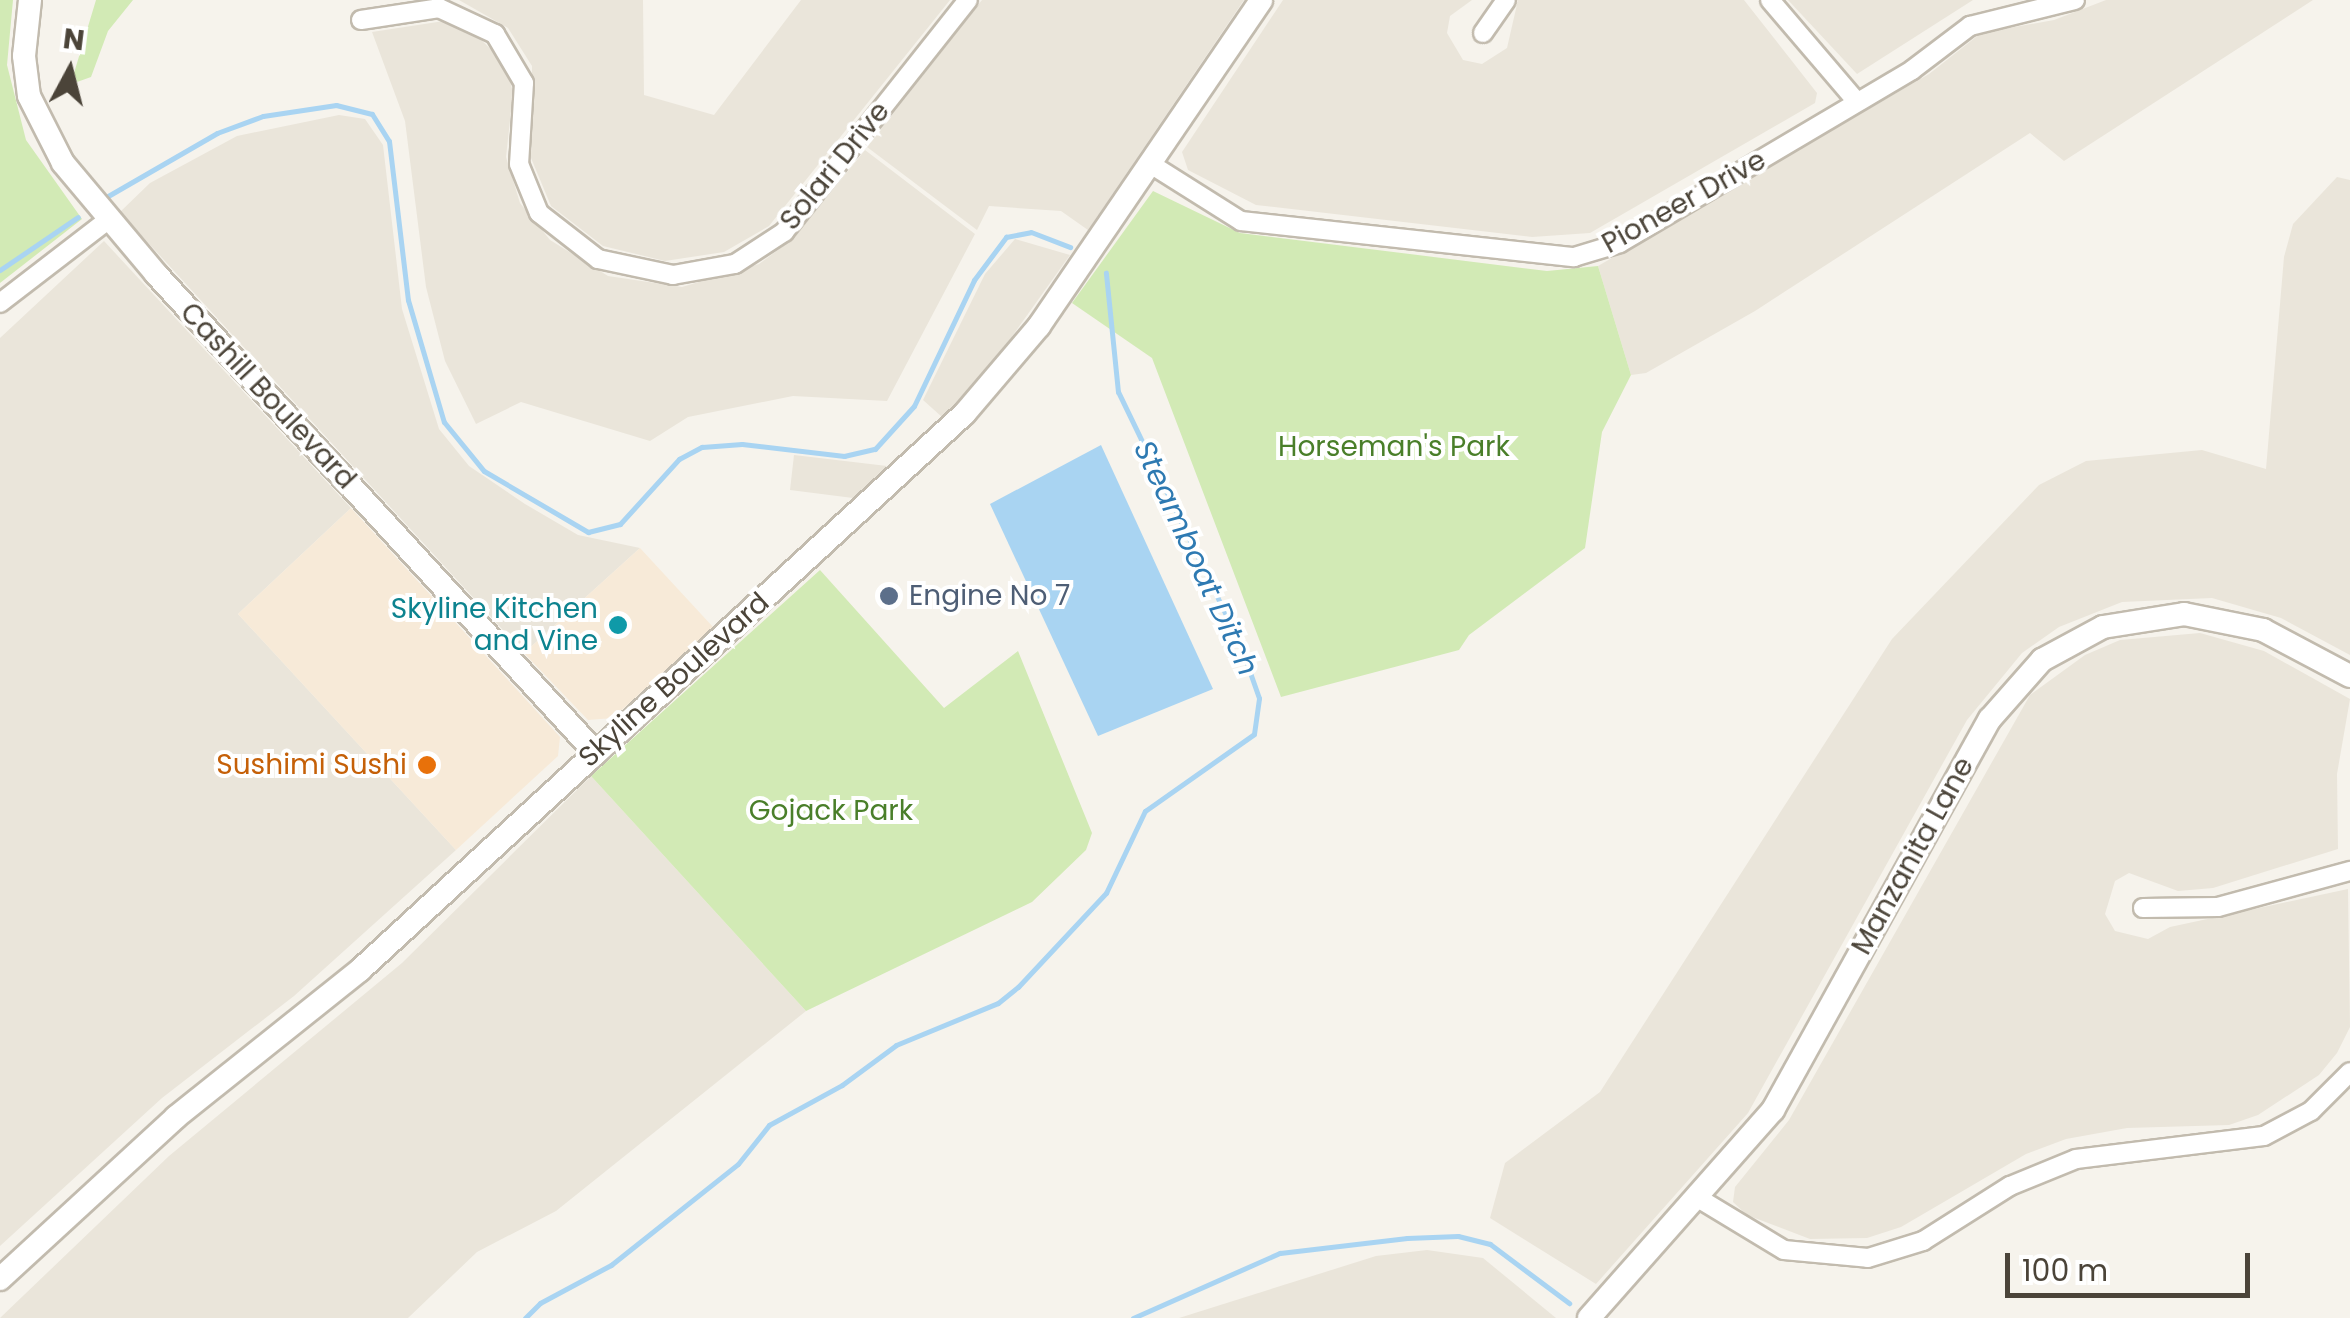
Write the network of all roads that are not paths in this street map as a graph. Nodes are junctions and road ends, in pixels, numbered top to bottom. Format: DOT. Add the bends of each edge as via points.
graph roads {
  1 [pos="30,0"];
  2 [pos="968,0"];
  3 [pos="1261,0"];
  4 [pos="1506,0"];
  5 [pos="1770,0"];
  6 [pos="2075,0"];
  7 [pos="362,20"];
  8 [pos="1483,34"];
  9 [pos="1857,102"];
  10 [pos="1152,165"];
  11 [pos="109,219"];
  12 [pos="0,303"];
  13 [pos="2350,676"];
  14 [pos="595,752"];
  15 [pos="2350,871"];
  16 [pos="2143,908"];
  17 [pos="2350,1072"];
  18 [pos="1698,1198"];
  19 [pos="0,1280"];
  20 [pos="1589,1318"];
  1 -- 11 [label="street, Cashill Boulevard" via="24,56 36,118"];
  2 -- 7 [label="street, Solari Drive" via="784,232 735,264 674,276 598,259 539,213 518,164 524,83 495,34 439,8"];
  3 -- 10 [label="street, Skyline Boulevard"];
  4 -- 8 [label="street"];
  5 -- 9 [label="street"];
  6 -- 9 [label="street, Pioneer Drive" via="1988,18"];
  9 -- 10 [label="street, Pioneer Drive" via="1620,243 1574,257 1241,222"];
  10 -- 14 [label="street, Skyline Boulevard" via="978,400"];
  11 -- 12 [label="street"];
  11 -- 14 [label="street, Cashill Boulevard"];
  13 -- 18 [label="street, Manzanita Lane" via="2263,630 2184,614 2103,627 2042,660 1990,718 1773,1110"];
  14 -- 19 [label="street, Skyline Boulevard" via="338,989 176,1117"];
  15 -- 16 [label="street" via="2218,907"];
  17 -- 18 [label="street" via="2311,1111 2264,1136 2076,1159 2010,1186 1923,1240 1868,1258 1784,1250"];
  18 -- 20 [label="street, Manzanita Lane"];
}
